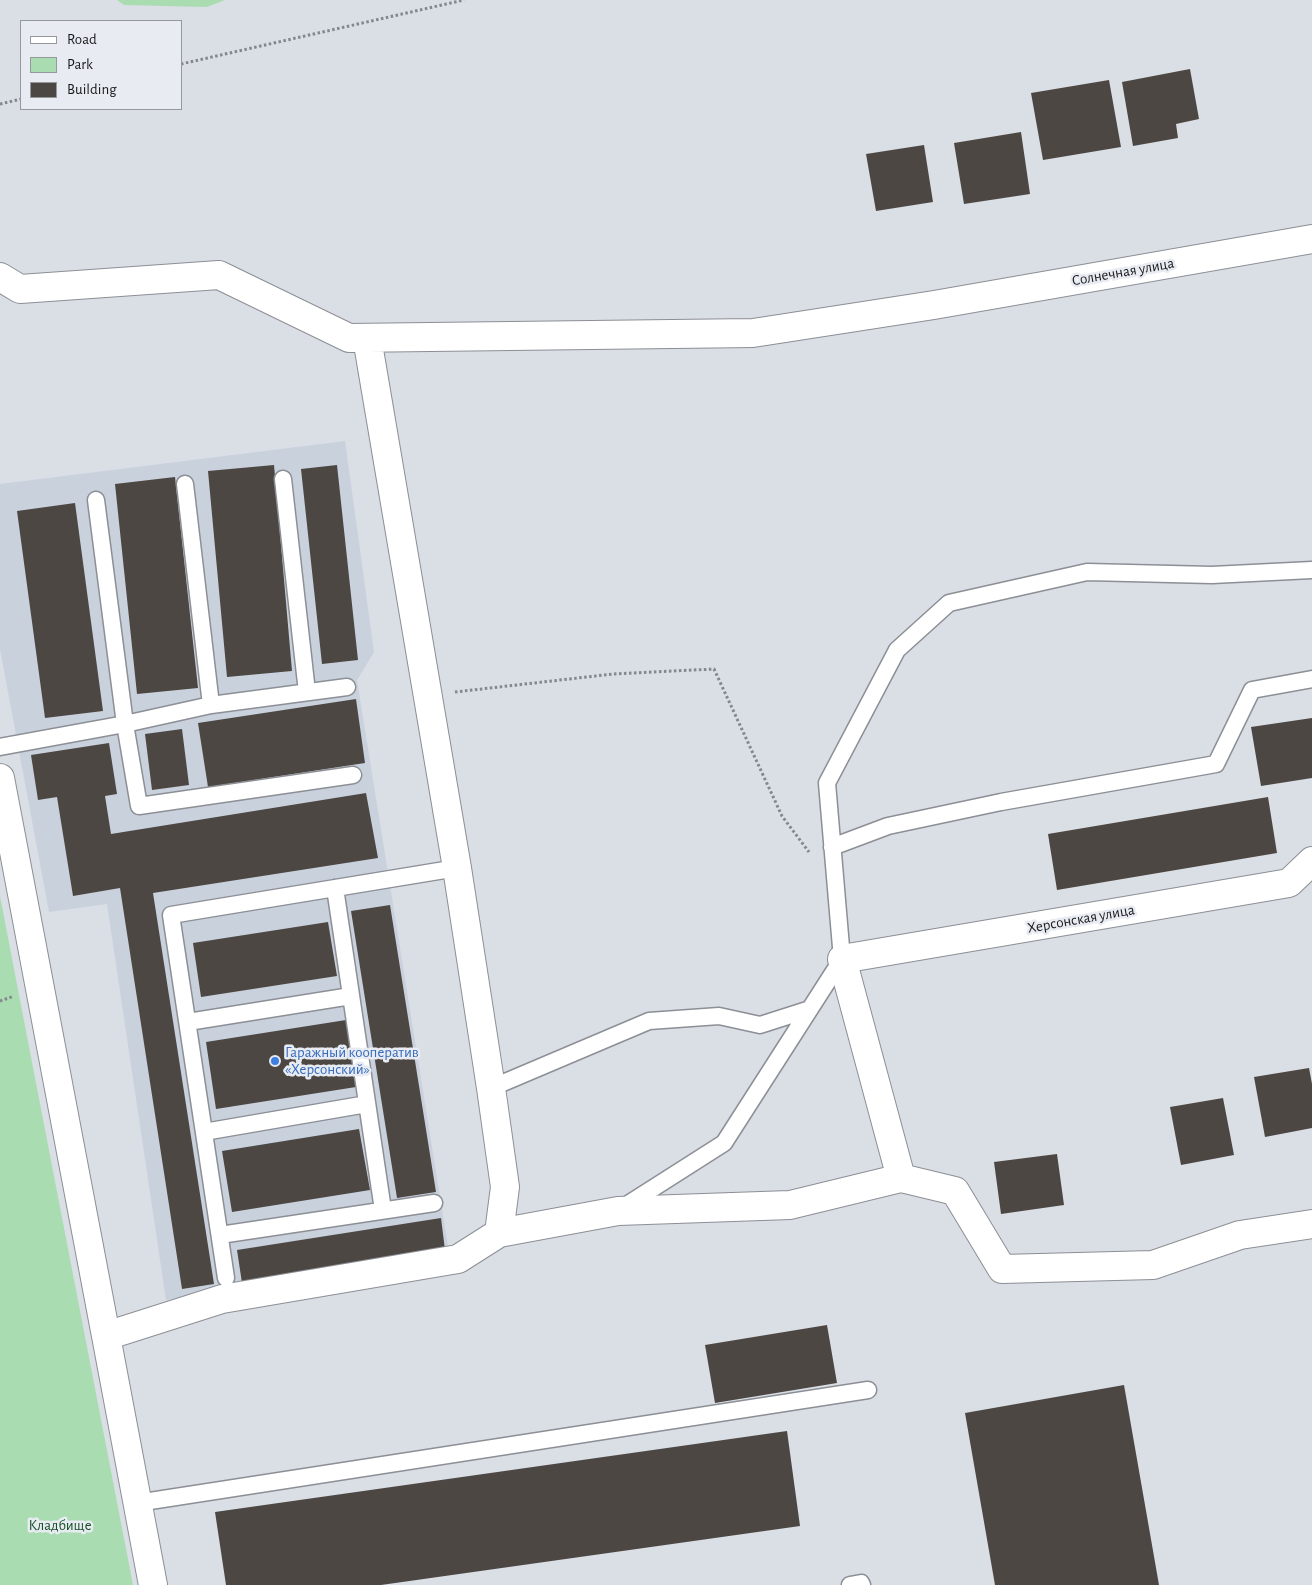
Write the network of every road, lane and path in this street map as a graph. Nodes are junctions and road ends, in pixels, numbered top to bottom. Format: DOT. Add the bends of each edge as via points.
graph roads {
  1 [pos="464,0"];
  2 [pos="182,64"];
  3 [pos="20,99"];
  4 [pos="0,104"];
  5 [pos="1312,239"];
  6 [pos="0,277"];
  7 [pos="367,338"];
  8 [pos="282,479"];
  9 [pos="185,484"];
  10 [pos="96,500"];
  11 [pos="1312,570"];
  12 [pos="1312,679"];
  13 [pos="347,687"];
  14 [pos="307,692"];
  15 [pos="428,695"];
  16 [pos="211,705"];
  17 [pos="126,724"];
  18 [pos="0,747"];
  19 [pos="354,775"];
  20 [pos="0,778"];
  21 [pos="832,847"];
  22 [pos="1312,861"];
  23 [pos="457,868"];
  24 [pos="334,888"];
  25 [pos="836,889"];
  26 [pos="842,959"];
  27 [pos="351,996"];
  28 [pos="810,1009"];
  29 [pos="188,1022"];
  30 [pos="491,1088"];
  31 [pos="367,1104"];
  32 [pos="204,1132"];
  33 [pos="901,1178"];
  34 [pos="434,1203"];
  35 [pos="383,1210"];
  36 [pos="618,1211"];
  37 [pos="1312,1224"];
  38 [pos="499,1233"];
  39 [pos="220,1235"];
  40 [pos="226,1278"];
  41 [pos="106,1336"];
  42 [pos="868,1390"];
  43 [pos="137,1503"];
  44 [pos="153,1585"];
  45 [pos="850,1585"];
  46 [pos="862,1585"];
  1 -- 2 [label="path"];
  3 -- 4 [label="path"];
  5 -- 7 [label="street, Солнечная улица" via="753,333"];
  6 -- 7 [label="street, Солнечная улица" via="20,289 218,275 349,338"];
  7 -- 15 [label="street"];
  8 -- 14 [label="lane"];
  9 -- 16 [label="lane"];
  10 -- 17 [label="lane"];
  11 -- 21 [label="lane" via="1212,574 1087,572 949,603 897,650 827,783"];
  12 -- 21 [label="lane" via="1252,690 1216,764 1001,802 888,826"];
  13 -- 14 [label="lane"];
  14 -- 16 [label="lane"];
  15 -- 23 [label="street"];
  15 -- 25 [label="path" via="613,674 714,670 782,816"];
  16 -- 17 [label="lane"];
  17 -- 18 [label="lane"];
  17 -- 19 [label="lane" via="139,806"];
  20 -- 41 [label="street"];
  21 -- 25 [label="lane"];
  22 -- 26 [label="street, Херсонская улица" via="1289,883"];
  23 -- 24 [label="lane"];
  23 -- 30 [label="street"];
  24 -- 27 [label="lane"];
  24 -- 29 [label="lane" via="171,915"];
  25 -- 26 [label="lane"];
  26 -- 28 [label="lane"];
  26 -- 33 [label="street"];
  27 -- 29 [label="lane"];
  27 -- 31 [label="lane"];
  28 -- 30 [label="lane" via="760,1025 719,1016 649,1021"];
  28 -- 36 [label="lane" via="724,1143"];
  29 -- 32 [label="lane"];
  30 -- 38 [label="street" via="505,1187"];
  31 -- 32 [label="lane"];
  31 -- 35 [label="lane"];
  32 -- 39 [label="lane"];
  33 -- 36 [label="street" via="790,1205"];
  33 -- 37 [label="street" via="955,1191 1002,1269 1153,1265 1240,1235"];
  34 -- 35 [label="lane"];
  35 -- 39 [label="lane"];
  36 -- 38 [label="street"];
  38 -- 41 [label="street" via="458,1259 222,1299"];
  39 -- 40 [label="lane"];
  41 -- 43 [label="street"];
  42 -- 43 [label="lane"];
  43 -- 44 [label="street"];
  45 -- 46 [label="lane"];
}
